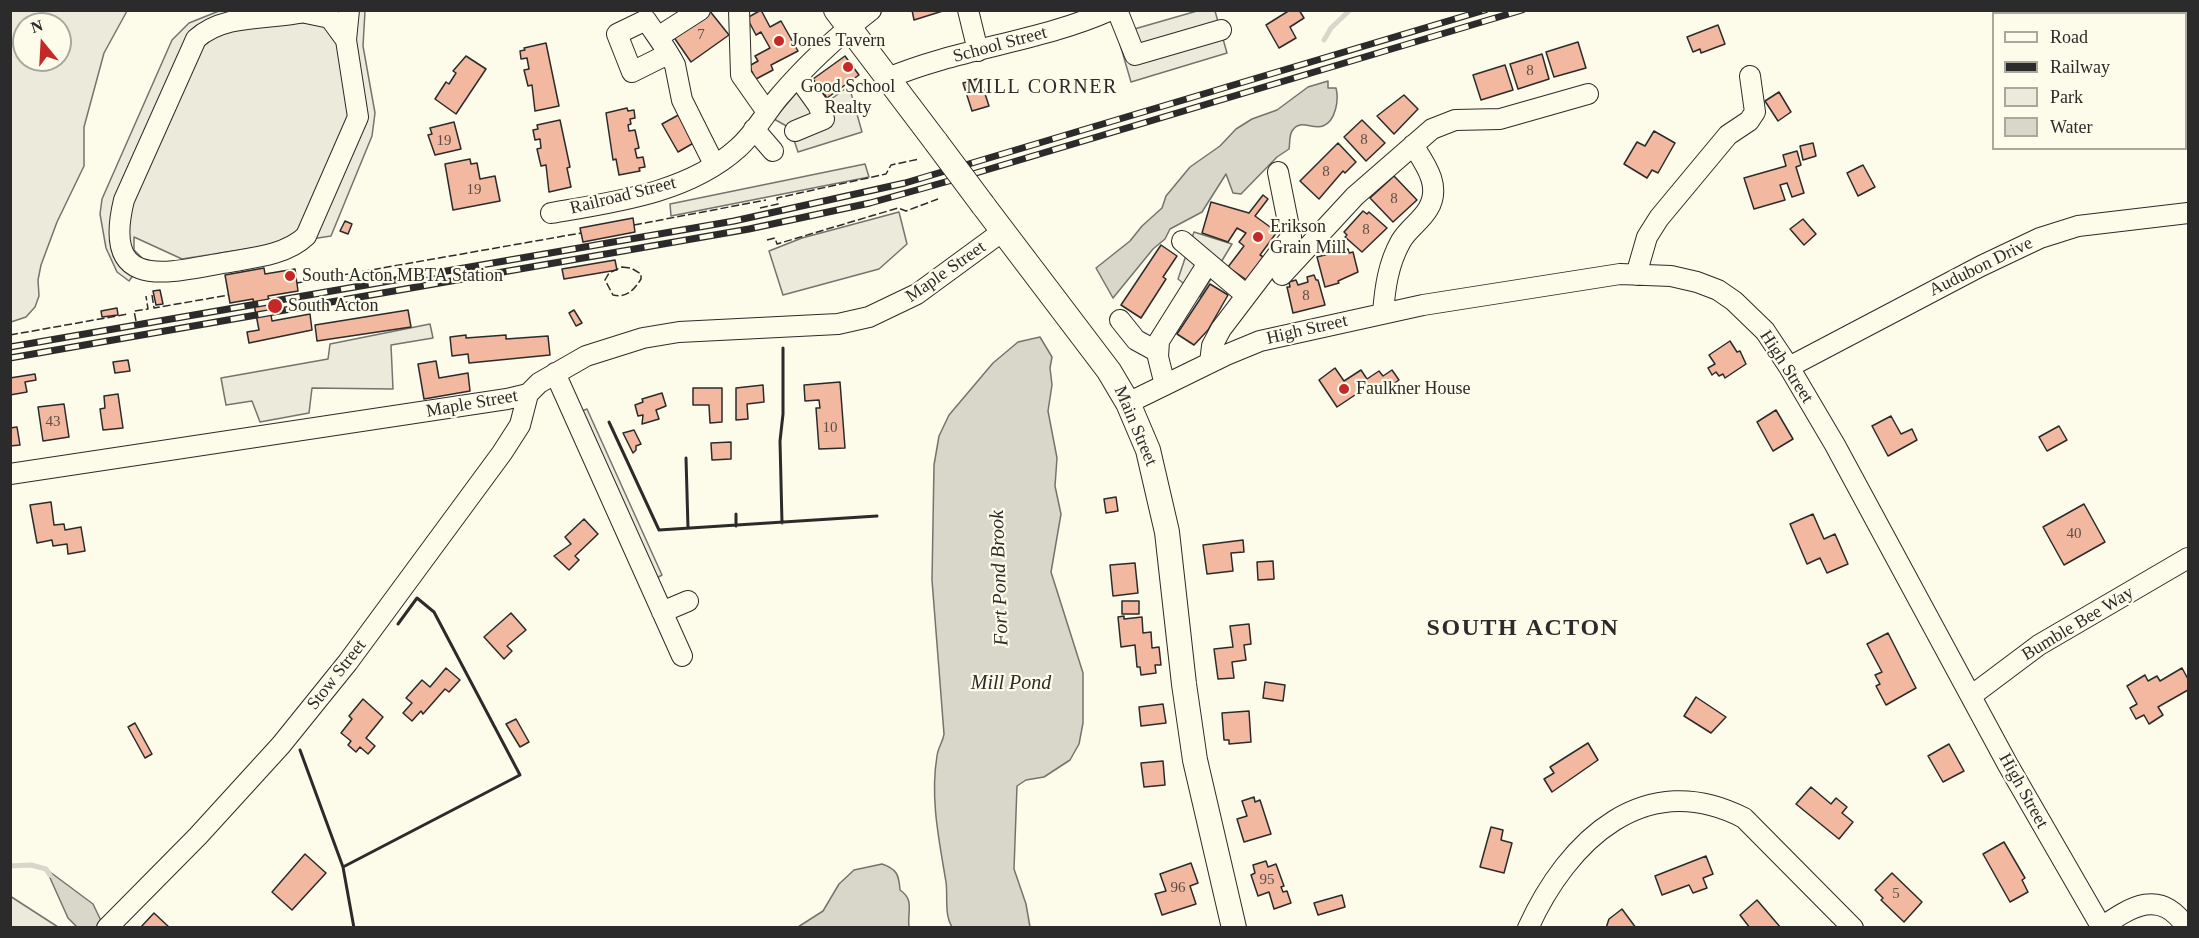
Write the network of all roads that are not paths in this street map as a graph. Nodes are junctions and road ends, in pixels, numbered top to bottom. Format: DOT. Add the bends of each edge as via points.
graph roads {
  1 [pos="349,10"];
  2 [pos="700,10"];
  3 [pos="739,10"];
  4 [pos="871,10"];
  5 [pos="968,10"];
  6 [pos="1111,10"];
  7 [pos="1117,10"];
  8 [pos="310,12"];
  9 [pos="842,19"];
  10 [pos="1221,30"];
  11 [pos="346,40"];
  12 [pos="978,51"];
  13 [pos="1750,76"];
  14 [pos="798,77"];
  15 [pos="888,78"];
  16 [pos="1588,94"];
  17 [pos="766,112"];
  18 [pos="754,129"];
  19 [pos="795,131"];
  20 [pos="1413,145"];
  21 [pos="772,151"];
  22 [pos="714,164"];
  23 [pos="1278,172"];
  24 [pos="551,213"];
  25 [pos="2188,213"];
  26 [pos="1003,231"];
  27 [pos="1182,241"];
  28 [pos="1208,263"];
  29 [pos="1282,275"];
  30 [pos="1636,275"];
  31 [pos="1246,295"];
  32 [pos="1383,313"];
  33 [pos="1120,320"];
  34 [pos="1158,352"];
  35 [pos="1210,363"];
  36 [pos="1789,367"];
  37 [pos="555,373"];
  38 [pos="1165,385"];
  39 [pos="528,394"];
  40 [pos="1128,403"];
  41 [pos="10,474"];
  42 [pos="2188,558"];
  43 [pos="688,601"];
  44 [pos="662,612"];
  45 [pos="682,656"];
  46 [pos="1971,696"];
  47 [pos="109,925"];
  48 [pos="1234,927"];
  49 [pos="1528,927"];
  50 [pos="1853,927"];
  51 [pos="2101,927"];
  52 [pos="2187,927"];
  1 -- 11 [label="street"];
  2 -- 22 [label="street" via="663,46 676,70 682,100"];
  3 -- 17 [label="street" via="741,75"];
  4 -- 9 [label="street, Railroad Street"];
  5 -- 12 [label="street"];
  6 -- 12 [label="street, School Street"];
  7 -- 10 [label="street" via="1135,55"];
  8 -- 11 [label="street" via="330,18"];
  8 -- 11 [label="street" via="227,24 196,39 124,200 121,243 136,268 158,274 209,265 271,253 306,236 358,117"];
  9 -- 14 [label="street, Railroad Street" via="830,42"];
  9 -- 15 [label="main road, Main Street"];
  12 -- 15 [label="street, School Street"];
  13 -- 30 [label="street" via="1755,112 1728,135 1659,218 1647,237"];
  14 -- 17 [label="street, Railroad Street"];
  14 -- 19 [label="street" via="824,119"];
  15 -- 26 [label="main road, Main Street, bridge"];
  16 -- 20 [label="street" via="1500,119 1448,122"];
  17 -- 18 [label="street, Railroad Street"];
  18 -- 21 [label="street"];
  18 -- 22 [label="street, Railroad Street" via="739,148"];
  20 -- 29 [label="street" via="1355,196"];
  20 -- 32 [label="street" via="1430,174 1431,198 1428,209 1407,232 1394,256"];
  22 -- 24 [label="street, Railroad Street" via="660,190"];
  23 -- 31 [label="street" via="1291,237"];
  25 -- 36 [label="street, Audubon Drive" via="2089,224 2040,238"];
  26 -- 37 [label="street, Maple Street" via="917,294 869,317 828,325 661,334 595,353"];
  26 -- 40 [label="main road, Main Street" via="1105,366"];
  27 -- 28 [label="street"];
  28 -- 31 [label="street"];
  28 -- 34 [label="street" via="1163,333"];
  30 -- 32 [label="street, High Street" via="1593,277"];
  30 -- 36 [label="street, High Street" via="1680,278 1718,290 1765,331"];
  31 -- 35 [label="street" via="1214,341"];
  32 -- 35 [label="street, High Street" via="1282,335"];
  33 -- 34 [label="street" via="1136,340"];
  34 -- 38 [label="street"];
  35 -- 38 [label="street, High Street"];
  36 -- 46 [label="street, High Street"];
  37 -- 39 [label="street, Maple Street"];
  37 -- 44 [label="street"];
  38 -- 40 [label="street, High Street"];
  39 -- 41 [label="street, Maple Street"];
  39 -- 47 [label="street, Stow Street" via="520,424 502,453 330,685 245,786"];
  40 -- 48 [label="main road, Main Street" via="1148,450 1162,500 1191,735"];
  42 -- 46 [label="street, Bumble Bee Way" via="2039,645"];
  43 -- 44 [label="street"];
  44 -- 45 [label="street"];
  46 -- 51 [label="street, High Street"];
  49 -- 50 [label="street" via="1550,888 1589,839 1625,812 1671,800 1698,801 1744,818"];
  51 -- 52 [label="street" via="2131,908 2152,904 2172,910"];
}
